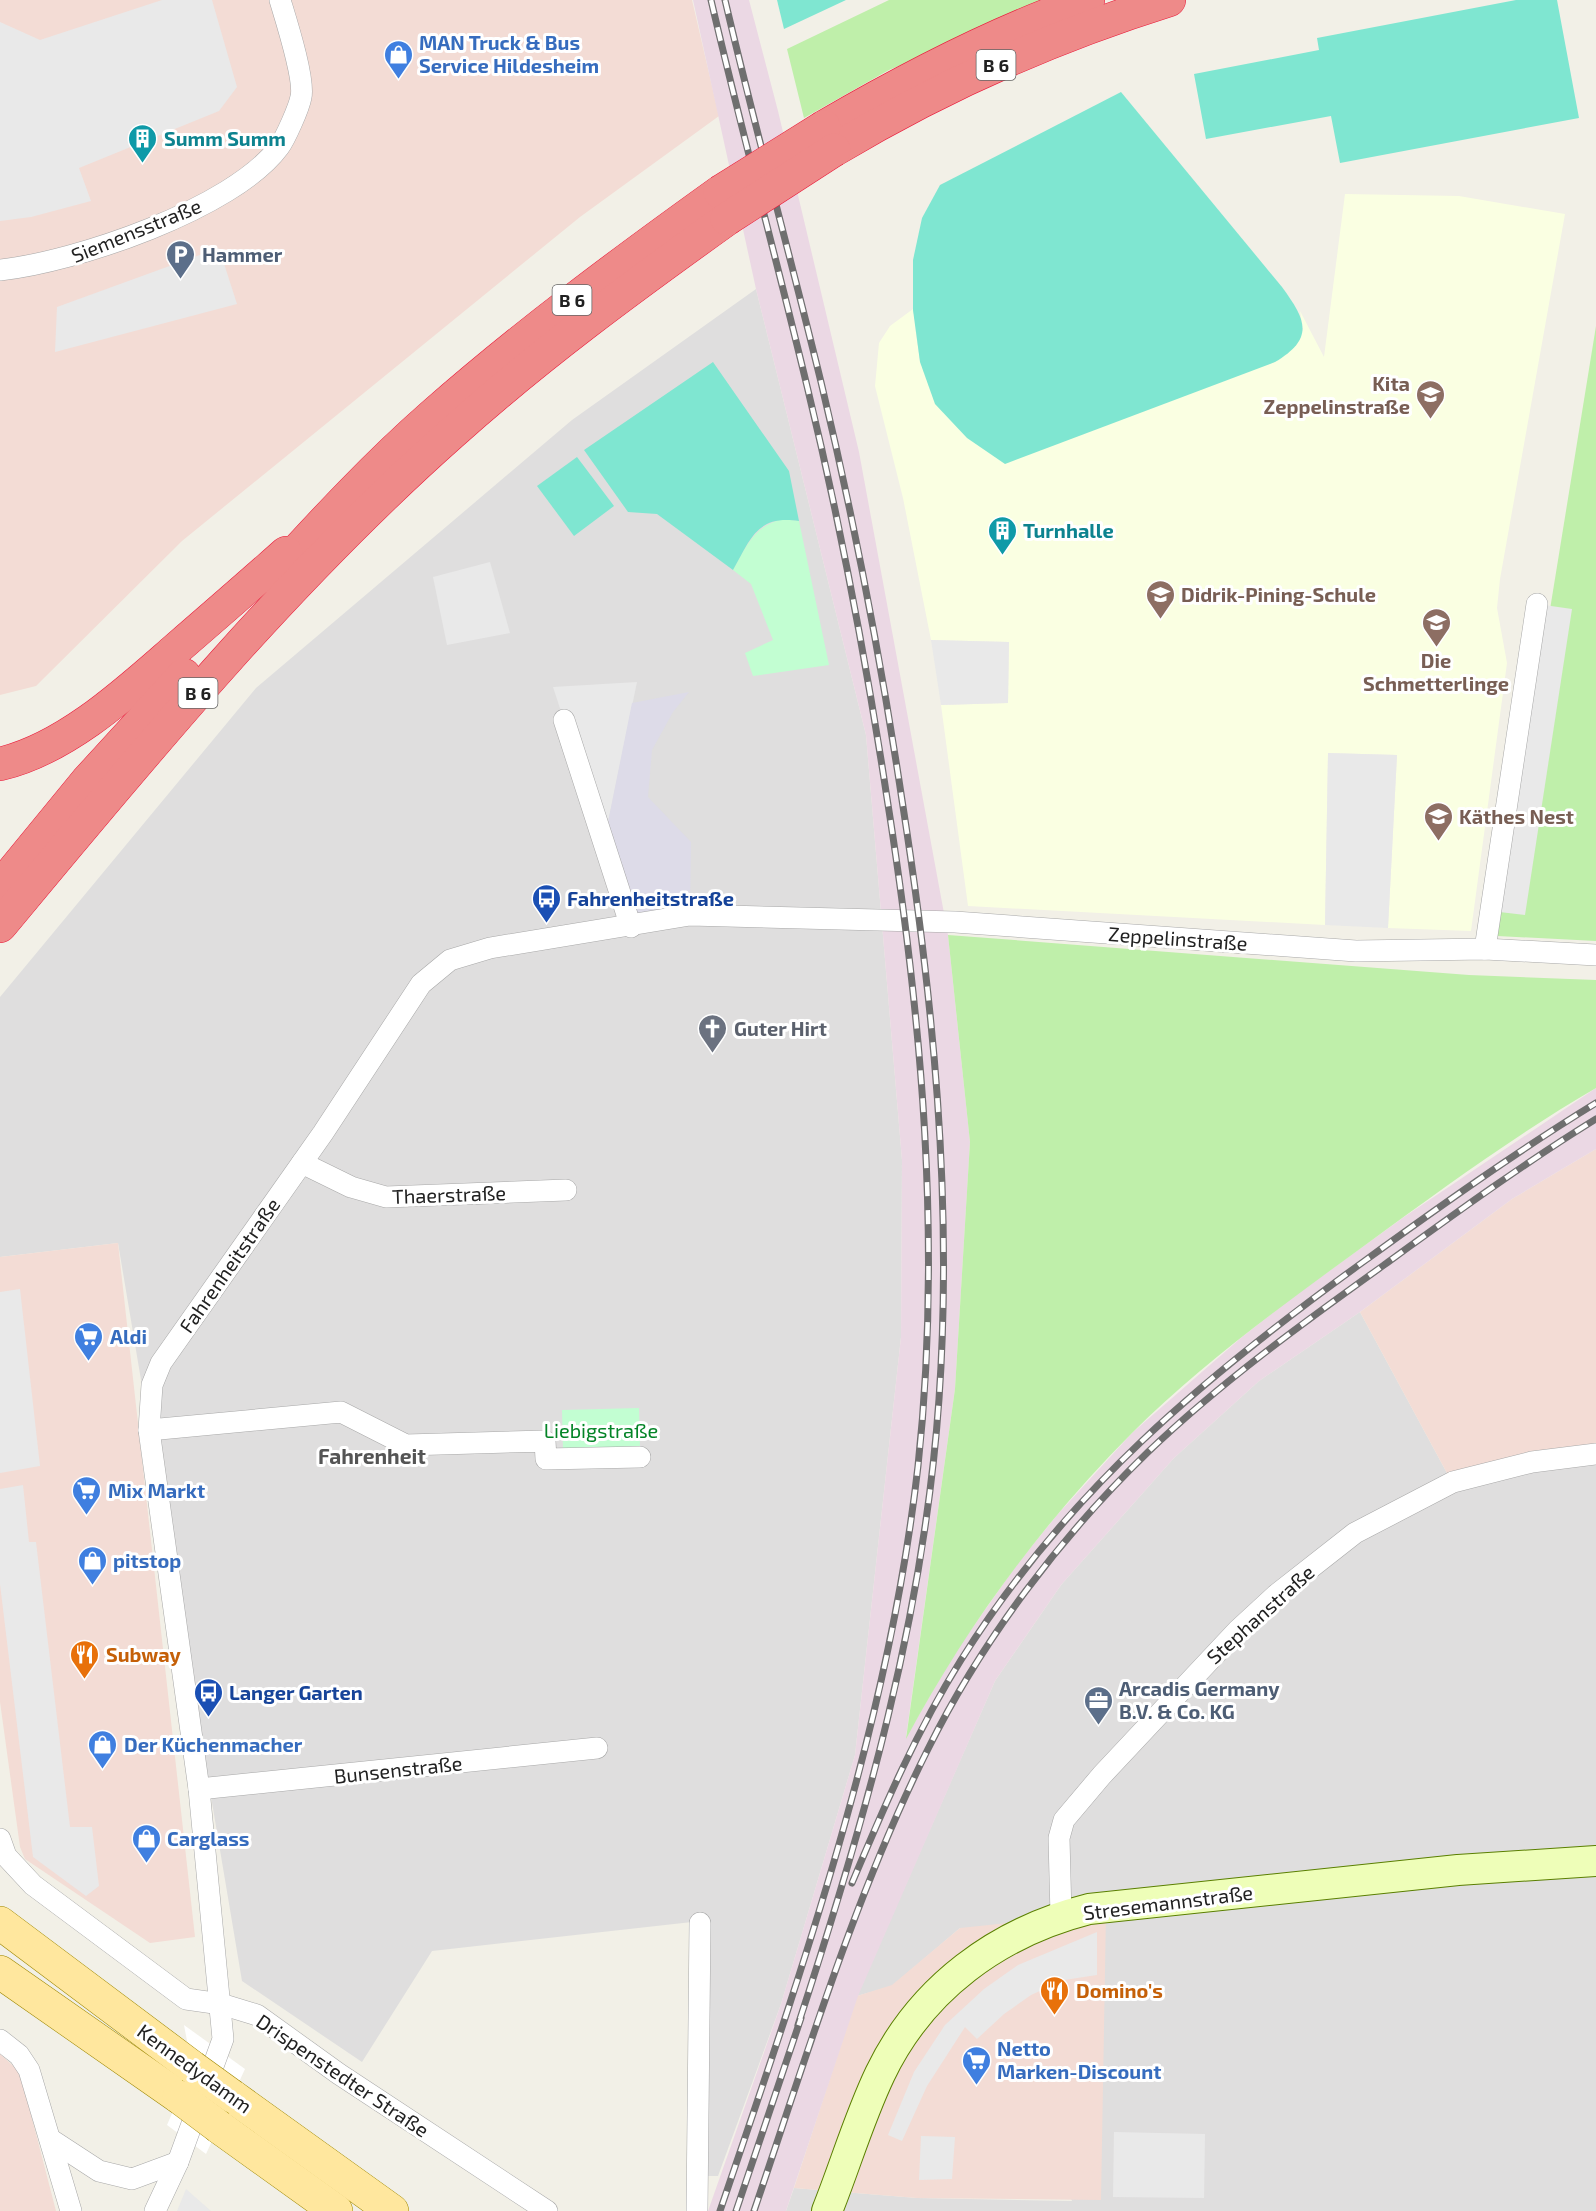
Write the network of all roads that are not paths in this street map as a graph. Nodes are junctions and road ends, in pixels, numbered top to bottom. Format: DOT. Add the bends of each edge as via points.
graph roads {
  1 [pos="279,0"];
  2 [pos="1088,0"];
  3 [pos="1168,0"];
  4 [pos="829,138"];
  5 [pos="0,270"];
  6 [pos="402,462"];
  7 [pos="334,510"];
  8 [pos="1537,604"];
  9 [pos="564,720"];
  10 [pos="0,764"];
  11 [pos="0,886"];
  12 [pos="870,919"];
  13 [pos="0,926"];
  14 [pos="631,927"];
  15 [pos="1485,949"];
  16 [pos="1596,955"];
  17 [pos="302,1163"];
  18 [pos="566,1190"];
  19 [pos="149,1430"];
  20 [pos="1596,1454"];
  21 [pos="640,1457"];
  22 [pos="597,1748"];
  23 [pos="199,1789"];
  24 [pos="0,1839"];
  25 [pos="1596,1861"];
  26 [pos="1061,1916"];
  27 [pos="0,1923"];
  28 [pos="700,1923"];
  29 [pos="0,1972"];
  30 [pos="221,2004"];
  31 [pos="0,2040"];
  32 [pos="50,2139"];
  33 [pos="178,2162"];
  34 [pos="70,2211"];
  35 [pos="155,2211"];
  36 [pos="336,2211"];
  37 [pos="392,2211"];
  38 [pos="547,2211"];
  39 [pos="697,2211"];
  40 [pos="826,2211"];
  1 -- 5 [label="street, Siemensstraße" via="294,47 302,96 279,147 245,179 184,215 65,259"];
  2 -- 4 [label="highway, B 6" via="933,67"];
  3 -- 4 [label="highway, B 6" via="1073,33"];
  4 -- 6 [label="highway, B 6, bridge" via="724,206 611,302 524,370 441,425"];
  6 -- 7 [label="highway, B 6"];
  6 -- 13 [label="highway, B 6" via="223,663"];
  7 -- 10 [label="highway" via="124,695 38,750"];
  7 -- 11 [label="highway, B 6" via="87,781"];
  8 -- 15 [label="street"];
  9 -- 14 [label="street"];
  12 -- 14 [label="street, Fahrenheitstraße" via="690,915"];
  12 -- 15 [label="street, Zeppelinstraße" via="1356,951"];
  14 -- 17 [label="street, Fahrenheitstraße" via="490,948 450,960 421,984"];
  15 -- 16 [label="street, Zeppelinstraße"];
  17 -- 18 [label="street, Thaerstraße" via="351,1187 386,1197"];
  17 -- 19 [label="street, Fahrenheitstraße" via="161,1363 152,1385"];
  19 -- 21 [label="street" via="341,1412 406,1445 545,1441 546,1460"];
  19 -- 23 [label="street, Fahrenheitstraße"];
  20 -- 26 [label="street, Stephanstraße" via="1532,1462 1453,1482 1355,1533 1276,1595 1206,1661 1064,1820 1059,1838"];
  22 -- 23 [label="street, Bunsenstraße"];
  23 -- 30 [label="street, Fahrenheitstraße"];
  24 -- 30 [label="street, Drispenstedter Straße" via="6,1856 33,1885 87,1928 186,1999"];
  25 -- 26 [label="street, Stresemannstraße" via="1422,1874 1108,1907"];
  26 -- 40 [label="street, Stresemannstraße" via="1024,1931 972,1962 932,1998 911,2024 880,2074"];
  27 -- 37 [label="main road, Kennedydamm, bridge"];
  28 -- 39 [label="street"];
  29 -- 36 [label="main road, Kennedydamm, bridge"];
  30 -- 33 [label="street" via="223,2039"];
  30 -- 38 [label="street, Drispenstedter Straße" via="257,2015"];
  31 -- 32 [label="street" via="19,2055 29,2070"];
  32 -- 33 [label="street" via="99,2171 132,2179"];
  32 -- 34 [label="street"];
  33 -- 35 [label="street"];
}
